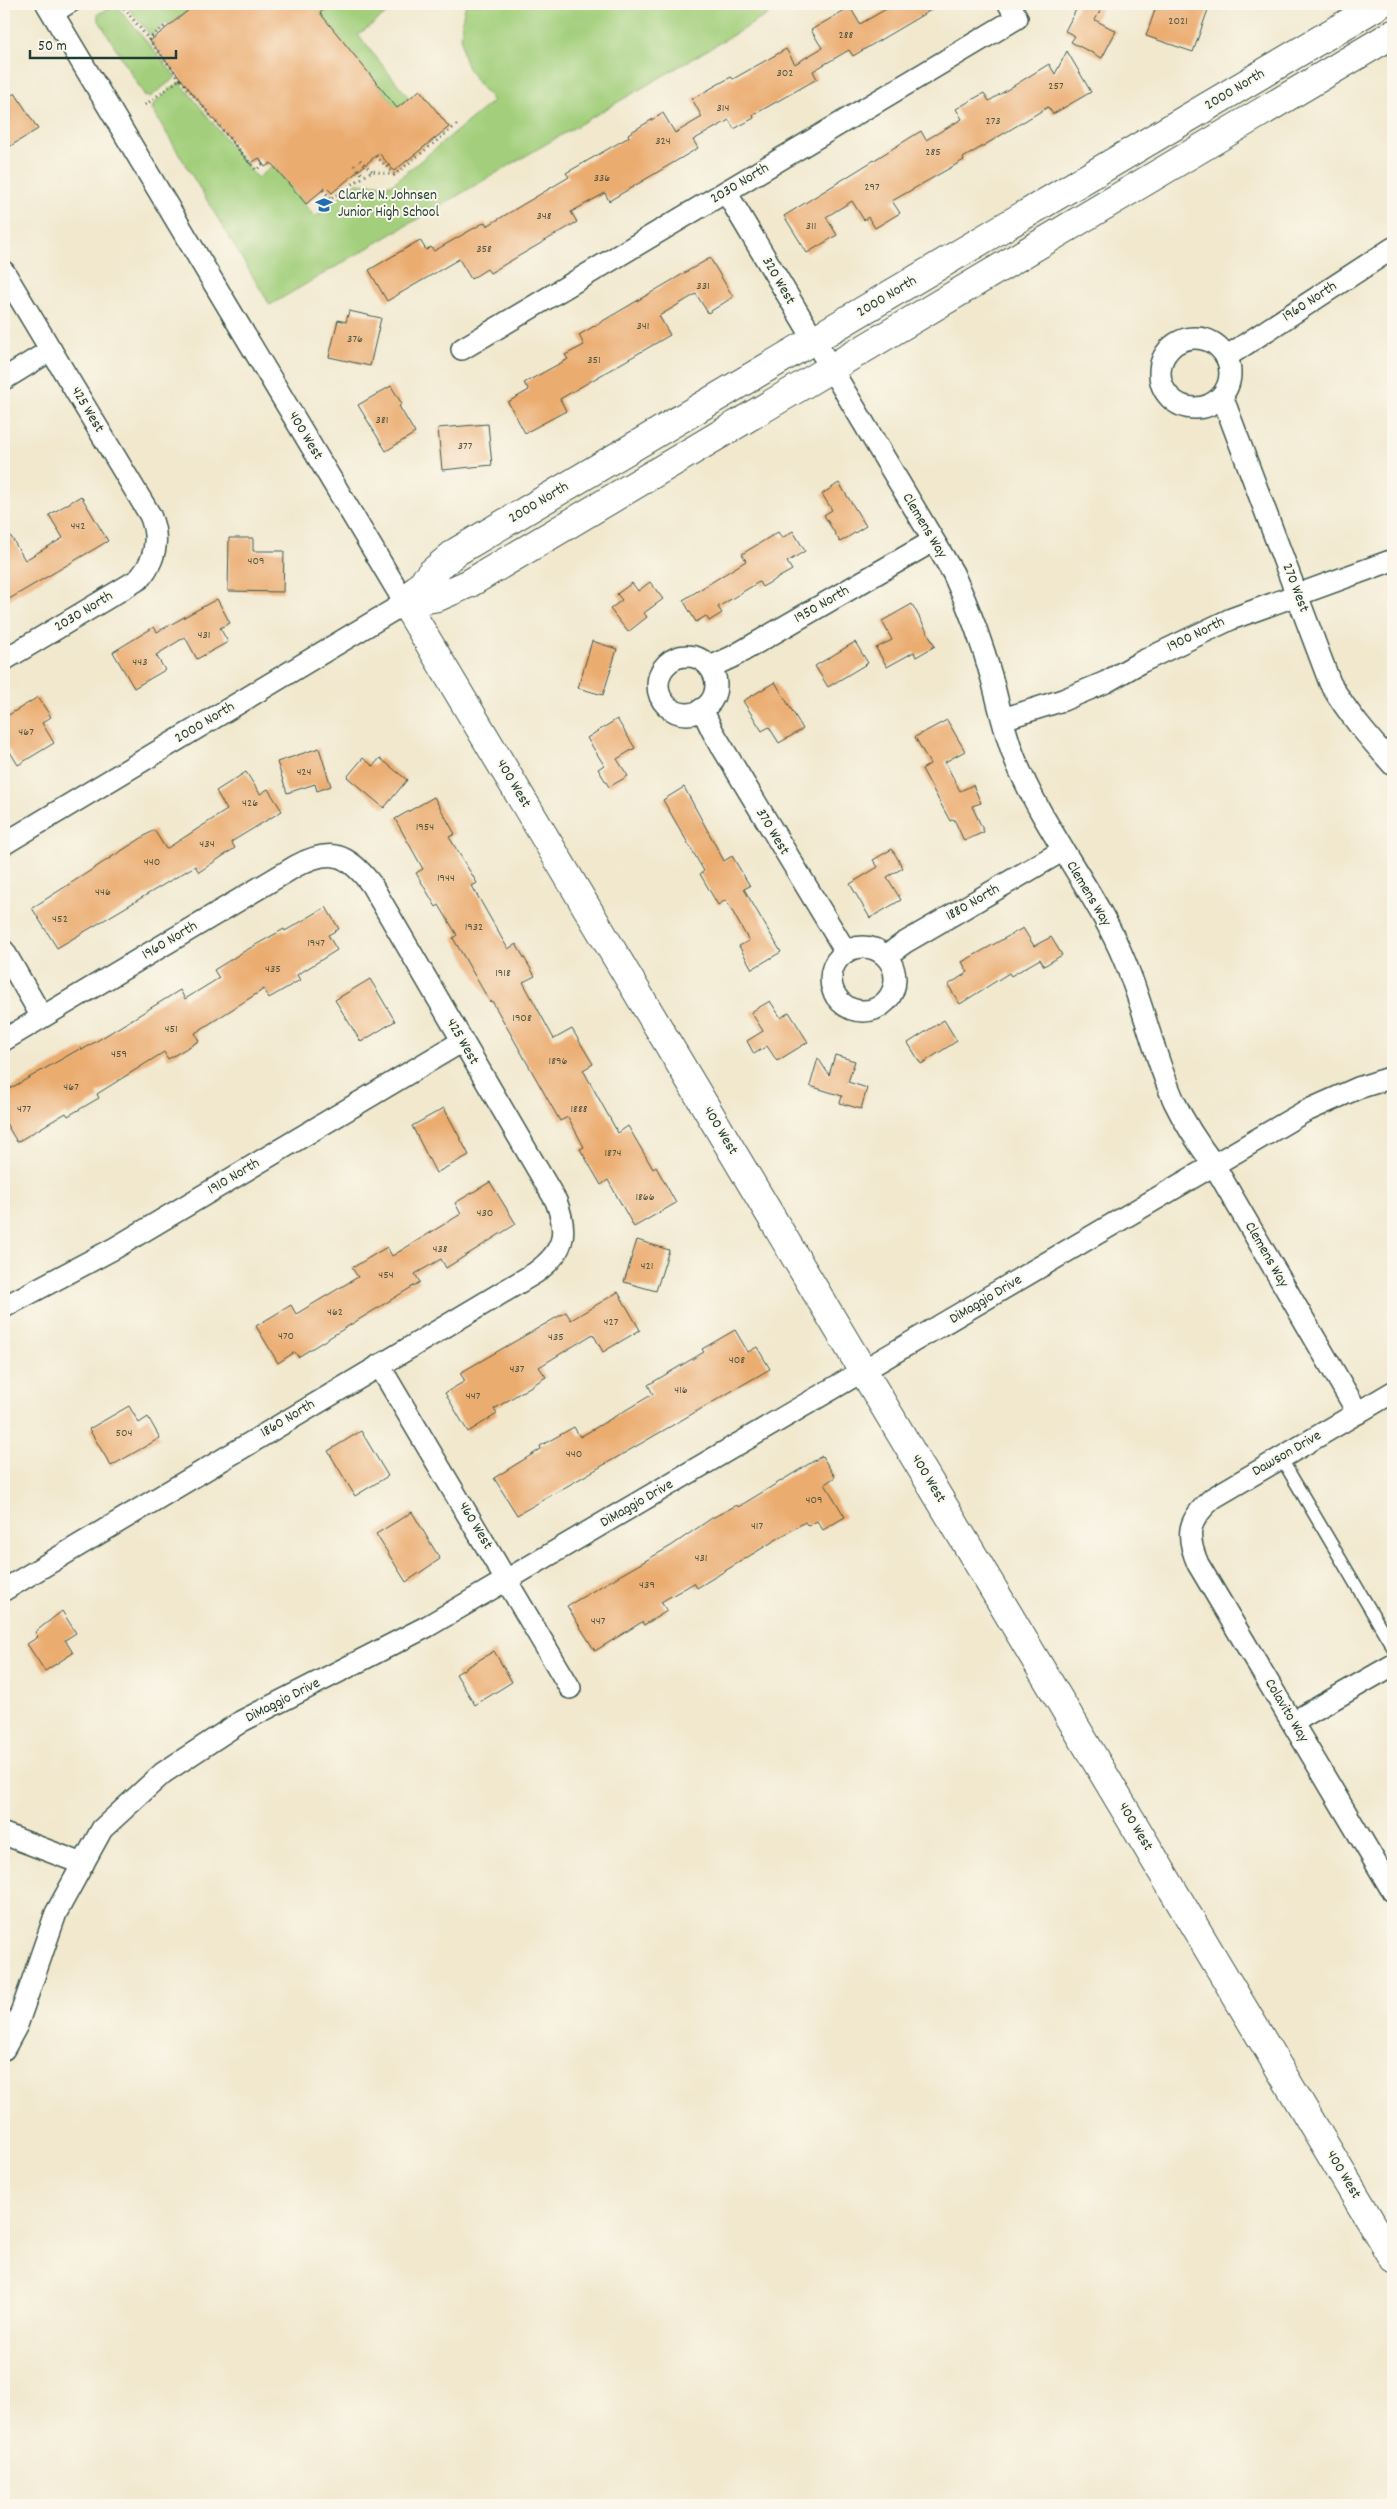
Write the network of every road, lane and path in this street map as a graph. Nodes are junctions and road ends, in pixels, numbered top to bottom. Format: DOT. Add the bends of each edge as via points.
graph roads {
  1 [pos="76,4"];
  2 [pos="121,4"];
  3 [pos="1380,4"];
  4 [pos="51,10"];
  5 [pos="1013,11"];
  6 [pos="166,27"];
  7 [pos="1393,34"];
  8 [pos="148,40"];
  9 [pos="181,78"];
  10 [pos="145,105"];
  11 [pos="459,123"];
  12 [pos="376,156"];
  13 [pos="360,160"];
  14 [pos="263,164"];
  15 [pos="354,165"];
  16 [pos="372,171"];
  17 [pos="363,175"];
  18 [pos="394,175"];
  19 [pos="323,190"];
  20 [pos="726,192"];
  21 [pos="313,198"];
  22 [pos="330,198"];
  23 [pos="1393,248"];
  24 [pos="4,272"];
  25 [pos="813,341"];
  26 [pos="462,349"];
  27 [pos="51,350"];
  28 [pos="1226,357"];
  29 [pos="830,370"];
  30 [pos="4,379"];
  31 [pos="1222,396"];
  32 [pos="933,541"];
  33 [pos="154,554"];
  34 [pos="1393,560"];
  35 [pos="1298,594"];
  36 [pos="405,603"];
  37 [pos="4,660"];
  38 [pos="710,667"];
  39 [pos="702,709"];
  40 [pos="1003,719"];
  41 [pos="1393,765"];
  42 [pos="4,844"];
  43 [pos="1062,851"];
  44 [pos="340,857"];
  45 [pos="4,951"];
  46 [pos="846,952"];
  47 [pos="886,956"];
  48 [pos="42,1017"];
  49 [pos="4,1040"];
  50 [pos="461,1042"];
  51 [pos="1393,1077"];
  52 [pos="1214,1165"];
  53 [pos="562,1239"];
  54 [pos="4,1307"];
  55 [pos="379,1365"];
  56 [pos="864,1372"];
  57 [pos="1393,1392"];
  58 [pos="1358,1412"];
  59 [pos="1282,1458"];
  60 [pos="1191,1526"];
  61 [pos="506,1580"];
  62 [pos="4,1590"];
  63 [pos="1393,1648"];
  64 [pos="1393,1665"];
  65 [pos="570,1688"];
  66 [pos="1292,1722"];
  67 [pos="4,1834"];
  68 [pos="83,1864"];
  69 [pos="1393,1892"];
  70 [pos="4,2050"];
  71 [pos="1393,2259"];
  1 -- 4 [label="lane"];
  2 -- 8 [label="path"];
  3 -- 25 [label="street, 2000 North"];
  4 -- 36 [label="street, 400 West"];
  5 -- 20 [label="street, 2030 North"];
  6 -- 8 [label="path"];
  7 -- 29 [label="street, 2000 North"];
  8 -- 9 [label="path"];
  9 -- 10 [label="path"];
  9 -- 14 [label="path" via="256,170"];
  11 -- 18 [label="path"];
  12 -- 18 [label="path"];
  13 -- 16 [label="path"];
  15 -- 17 [label="path"];
  16 -- 17 [label="path"];
  16 -- 18 [label="path"];
  17 -- 22 [label="path"];
  19 -- 22 [label="path"];
  20 -- 25 [label="street, 320 West"];
  20 -- 26 [label="street, 2030 North"];
  21 -- 22 [label="path" via="320,206"];
  23 -- 28 [label="street, 1960 North"];
  24 -- 27 [label="street, 425 West"];
  25 -- 29 [label="street, 320 West"];
  25 -- 36 [label="street, 2000 North" via="456,552"];
  27 -- 30 [label="street"];
  27 -- 33 [label="street, 425 West" via="150,516 156,534"];
  28 -- 31 [label="street" via="1230,377"];
  28 -- 31 [label="street" via="1210,342 1188,339 1169,350 1160,370 1164,391 1181,406 1203,408"];
  29 -- 32 [label="street, Clemens Way"];
  29 -- 36 [label="street, 2000 North" via="470,583 438,597"];
  31 -- 35 [label="street, 270 West"];
  32 -- 38 [label="street, 1950 North"];
  32 -- 40 [label="street, Clemens Way" via="970,609"];
  33 -- 37 [label="street, 2030 North" via="146,571 131,584"];
  34 -- 35 [label="street, 1900 North"];
  35 -- 40 [label="street, 1900 North" via="1231,618 1097,686"];
  35 -- 41 [label="street, 270 West" via="1330,683 1352,718"];
  36 -- 42 [label="street, 2000 North"];
  36 -- 56 [label="street, 400 West"];
  38 -- 39 [label="street" via="716,690 709,704"];
  38 -- 39 [label="street" via="698,658 682,656 668,662 657,684 661,699 672,710 687,714"];
  39 -- 46 [label="street, 370 West" via="718,741"];
  40 -- 43 [label="street, Clemens Way" via="1014,758"];
  43 -- 47 [label="street, 1880 North"];
  43 -- 52 [label="street, Clemens Way" via="1110,930 1142,1002 1174,1101"];
  44 -- 48 [label="street, 1960 North" via="326,855 301,863"];
  44 -- 50 [label="street, 425 West" via="350,861 371,884"];
  45 -- 48 [label="street"];
  46 -- 47 [label="street" via="862,947"];
  46 -- 47 [label="street" via="839,957 831,973 833,990 843,1004 859,1010 876,1007 889,996 894,971"];
  48 -- 49 [label="street, 1960 North"];
  50 -- 53 [label="street, 425 West" via="556,1201 564,1228"];
  50 -- 54 [label="street, 1910 North" via="115,1248"];
  51 -- 52 [label="street, DiMaggio Drive" via="1358,1088 1304,1112"];
  52 -- 56 [label="street, DiMaggio Drive"];
  52 -- 58 [label="street, Clemens Way"];
  53 -- 55 [label="street, 1860 North" via="554,1258 535,1273"];
  55 -- 61 [label="street, 460 West"];
  55 -- 62 [label="street, 1860 North"];
  56 -- 61 [label="street, DiMaggio Drive"];
  56 -- 71 [label="street, 400 West"];
  57 -- 58 [label="street, Dawson Drive"];
  58 -- 59 [label="street, Dawson Drive"];
  59 -- 60 [label="street, Dawson Drive" via="1213,1498 1198,1511"];
  59 -- 63 [label="lane"];
  60 -- 66 [label="street, Colavito Way" via="1190,1545 1198,1564"];
  61 -- 65 [label="street, 460 West"];
  61 -- 68 [label="street, DiMaggio Drive" via="428,1626 242,1721 163,1773 102,1829"];
  64 -- 66 [label="street"];
  66 -- 69 [label="street, Colavito Way"];
  67 -- 68 [label="street"];
  68 -- 70 [label="street, DiMaggio Drive" via="56,1913 17,2026"];
}
